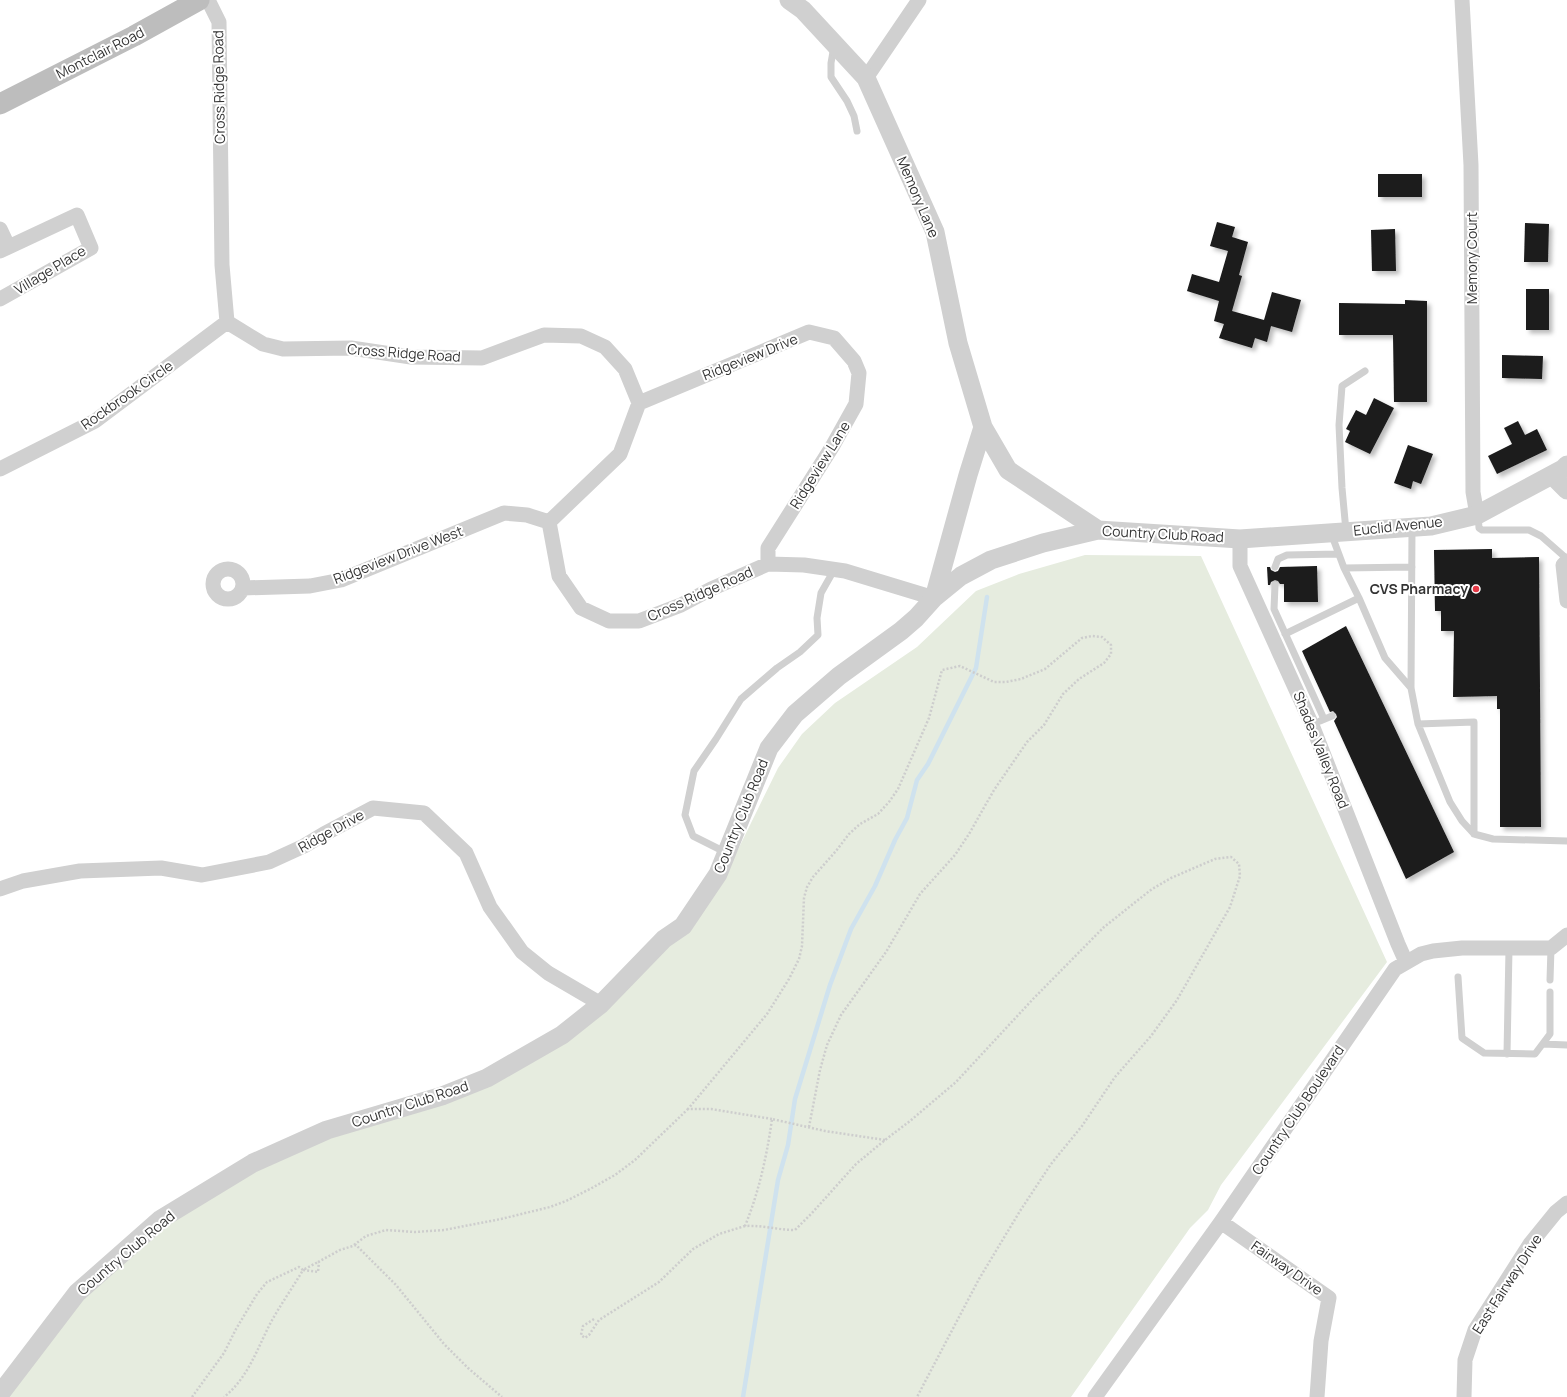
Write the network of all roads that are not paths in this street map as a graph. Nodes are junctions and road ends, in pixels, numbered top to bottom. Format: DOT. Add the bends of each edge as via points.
graph roads {
  1 [pos="199,0"];
  2 [pos="208,0"];
  3 [pos="789,0"];
  4 [pos="919,0"];
  5 [pos="1462,0"];
  6 [pos="834,44"];
  7 [pos="866,78"];
  8 [pos="0,104"];
  9 [pos="857,131"];
  10 [pos="0,229"];
  11 [pos="4,248"];
  12 [pos="0,299"];
  13 [pos="226,322"];
  14 [pos="854,361"];
  15 [pos="1365,371"];
  16 [pos="639,403"];
  17 [pos="984,427"];
  18 [pos="0,469"];
  19 [pos="1559,470"];
  20 [pos="1567,490"];
  21 [pos="1478,515"];
  22 [pos="549,522"];
  23 [pos="1412,527"];
  24 [pos="1098,530"];
  25 [pos="1339,532"];
  26 [pos="1240,539"];
  27 [pos="1338,554"];
  28 [pos="1567,560"];
  29 [pos="768,564"];
  30 [pos="1275,567"];
  31 [pos="1412,567"];
  32 [pos="1344,568"];
  33 [pos="834,570"];
  34 [pos="1275,585"];
  35 [pos="242,588"];
  36 [pos="934,598"];
  37 [pos="1359,598"];
  38 [pos="1567,601"];
  39 [pos="1285,634"];
  40 [pos="1411,688"];
  41 [pos="1332,716"];
  42 [pos="1318,722"];
  43 [pos="1418,724"];
  44 [pos="1474,834"];
  45 [pos="1567,841"];
  46 [pos="727,853"];
  47 [pos="0,890"];
  48 [pos="1567,936"];
  49 [pos="1550,948"];
  50 [pos="1509,949"];
  51 [pos="1406,962"];
  52 [pos="1458,977"];
  53 [pos="1550,980"];
  54 [pos="1550,992"];
  55 [pos="601,1004"];
  56 [pos="1543,1044"];
  57 [pos="1567,1045"];
  58 [pos="1507,1054"];
  59 [pos="1567,1203"];
  60 [pos="1221,1222"];
  61 [pos="0,1394"];
  62 [pos="1095,1397"];
  63 [pos="1317,1397"];
  64 [pos="1464,1397"];
  1 -- 8 [label="main road, Montclair Road"];
  2 -- 13 [label="street, Cross Ridge Road" via="219,22 222,265"];
  3 -- 6 [label="street, Memory Lane" via="803,10"];
  4 -- 7 [label="street"];
  5 -- 21 [label="street, Memory Court" via="1471,165 1473,492"];
  6 -- 7 [label="street, Memory Lane"];
  6 -- 9 [label="lane" via="830,63 831,77 847,101"];
  7 -- 17 [label="street, Memory Lane" via="935,232 958,343"];
  10 -- 11 [label="street, Village Place"];
  11 -- 12 [label="street, Village Place" via="77,215 91,248"];
  13 -- 16 [label="street, Cross Ridge Road" via="263,344 283,349 352,348 411,357 482,358 544,335 581,336 605,347 625,369"];
  13 -- 18 [label="street, Rockbrook Circle" via="95,421"];
  14 -- 16 [label="street, Ridgeview Drive" via="834,338 809,332"];
  14 -- 29 [label="street, Ridgeview Lane" via="860,373 856,404 768,548"];
  15 -- 25 [label="lane" via="1342,386 1339,425 1342,488"];
  16 -- 22 [label="street" via="620,454"];
  17 -- 24 [label="street" via="1008,470"];
  17 -- 36 [label="street, Country Club Road"];
  19 -- 20 [label="street"];
  19 -- 21 [label="street, Euclid Avenue"];
  21 -- 23 [label="street, Euclid Avenue" via="1431,526"];
  21 -- 28 [label="lane" via="1479,528 1482,530 1529,530 1541,536"];
  22 -- 29 [label="street, Cross Ridge Road" via="559,576 581,608 610,621 639,621 681,605"];
  22 -- 35 [label="street, Ridgeview Drive West" via="527,514 504,513 341,580 310,586"];
  23 -- 25 [label="street, Euclid Avenue"];
  23 -- 31 [label="lane"];
  24 -- 26 [label="street, Country Club Road"];
  24 -- 36 [label="street, Country Club Road" via="1043,543 991,560 961,576"];
  25 -- 26 [label="street, Euclid Avenue"];
  25 -- 27 [label="lane"];
  26 -- 42 [label="street, Shades Valley Road" via="1240,566"];
  27 -- 30 [label="lane" via="1287,555 1278,559"];
  27 -- 32 [label="lane"];
  28 -- 38 [label="street" via="1563,565"];
  29 -- 33 [label="street, Cross Ridge Road"];
  31 -- 32 [label="lane"];
  31 -- 40 [label="lane"];
  32 -- 37 [label="lane"];
  33 -- 36 [label="street, Cross Ridge Road"];
  33 -- 46 [label="lane" via="821,593 817,618 818,635 741,699 694,771 685,815 693,836"];
  34 -- 39 [label="lane" via="1274,609"];
  36 -- 46 [label="street, Country Club Road" via="901,631 839,676 795,714 769,748"];
  37 -- 39 [label="lane"];
  37 -- 40 [label="lane" via="1385,658"];
  39 -- 42 [label="lane"];
  40 -- 43 [label="lane"];
  41 -- 42 [label="lane"];
  42 -- 51 [label="street, Shades Valley Road" via="1392,930"];
  43 -- 44 [label="lane" via="1450,802"];
  43 -- 44 [label="lane" via="1474,722"];
  44 -- 45 [label="lane" via="1493,839"];
  46 -- 55 [label="street, Country Club Road" via="718,874 683,926 664,939"];
  47 -- 55 [label="street, Ridge Drive" via="23,880 80,872 161,868 202,875 269,862 373,808 424,813 466,853 490,907 522,952 548,973"];
  48 -- 49 [label="street"];
  49 -- 50 [label="street, Country Club Boulevard"];
  49 -- 53 [label="lane"];
  50 -- 51 [label="street, Country Club Boulevard" via="1462,948 1433,951"];
  50 -- 58 [label="lane"];
  51 -- 60 [label="street, Country Club Boulevard" via="1395,969"];
  52 -- 58 [label="lane" via="1462,1038 1484,1053"];
  54 -- 56 [label="lane" via="1550,1034"];
  55 -- 61 [label="street, Country Club Road" via="562,1035 487,1078 442,1096 327,1130 253,1162 161,1219 77,1293"];
  56 -- 57 [label="lane"];
  56 -- 58 [label="lane" via="1535,1054"];
  59 -- 64 [label="street, East Fairway Drive" via="1556,1212 1530,1244 1475,1330 1465,1360"];
  60 -- 62 [label="street, Country Club Boulevard"];
  60 -- 63 [label="street, Fairway Drive" via="1330,1298 1321,1341"];
}
